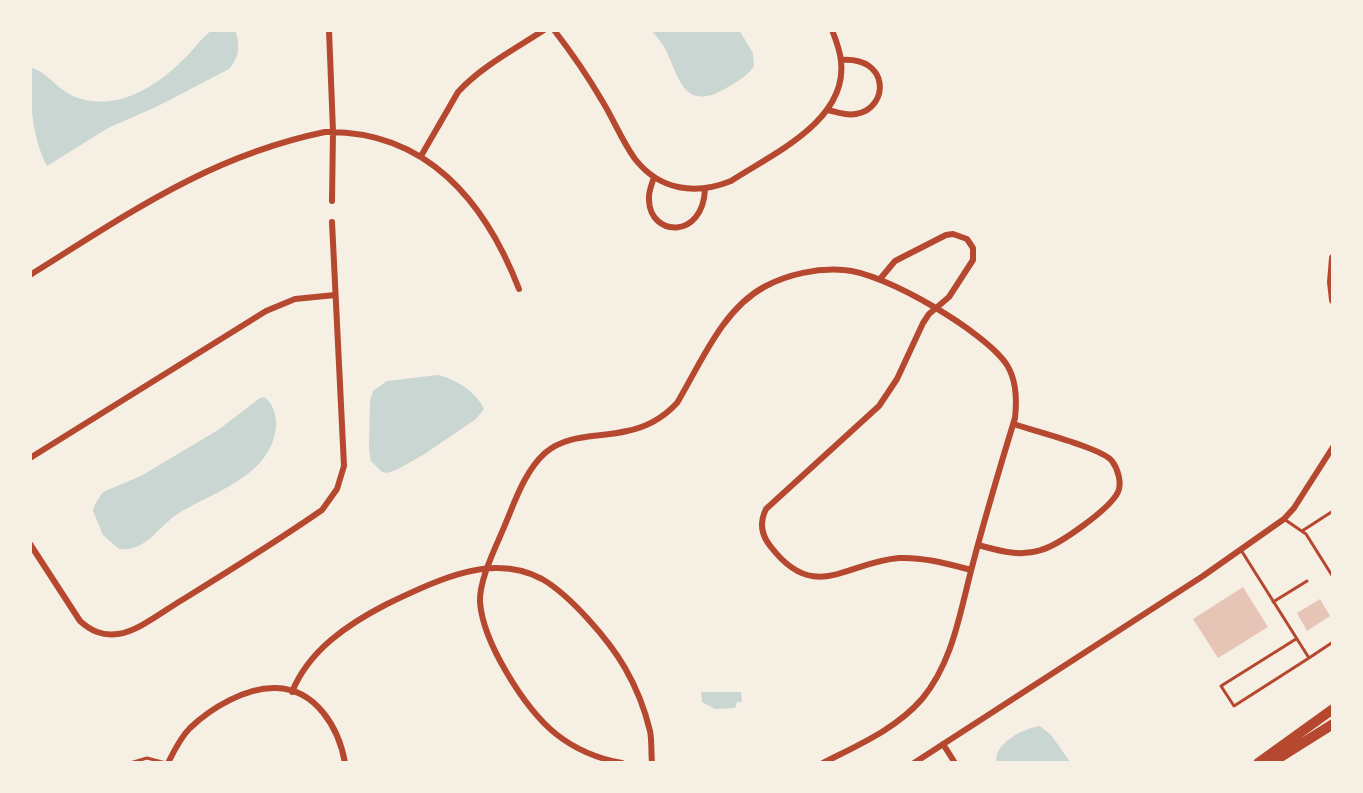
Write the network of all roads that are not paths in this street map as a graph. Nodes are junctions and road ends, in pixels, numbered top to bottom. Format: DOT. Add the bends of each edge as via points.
graph roads {
  1 [pos="329,30"];
  2 [pos="544,30"];
  3 [pos="554,30"];
  4 [pos="832,30"];
  5 [pos="841,60"];
  6 [pos="828,110"];
  7 [pos="333,131"];
  8 [pos="421,156"];
  9 [pos="654,177"];
  10 [pos="705,189"];
  11 [pos="332,201"];
  12 [pos="332,222"];
  13 [pos="1332,262"];
  14 [pos="30,275"];
  15 [pos="880,279"];
  16 [pos="519,289"];
  17 [pos="335,295"];
  18 [pos="1333,300"];
  19 [pos="935,308"];
  20 [pos="1014,424"];
  21 [pos="1333,447"];
  22 [pos="30,458"];
  23 [pos="1333,511"];
  24 [pos="1284,519"];
  25 [pos="1333,527"];
  26 [pos="1302,531"];
  27 [pos="1333,539"];
  28 [pos="30,544"];
  29 [pos="978,545"];
  30 [pos="1241,550"];
  31 [pos="488,568"];
  32 [pos="971,570"];
  33 [pos="1333,577"];
  34 [pos="1306,581"];
  35 [pos="1273,602"];
  36 [pos="1296,639"];
  37 [pos="1333,642"];
  38 [pos="1309,658"];
  39 [pos="292,692"];
  40 [pos="1333,709"];
  41 [pos="1333,724"];
  42 [pos="943,744"];
  43 [pos="130,763"];
  44 [pos="167,763"];
  45 [pos="345,763"];
  46 [pos="622,763"];
  47 [pos="651,763"];
  48 [pos="823,763"];
  49 [pos="914,763"];
  50 [pos="955,763"];
  51 [pos="1258,763"];
  52 [pos="1271,763"];
  1 -- 7 [label="street"];
  2 -- 8 [label="street" via="463,86"];
  3 -- 9 [label="street" via="585,72 630,152"];
  4 -- 5 [label="street"];
  5 -- 6 [label="street" via="838,89"];
  5 -- 6 [label="street" via="860,60 873,68 879,94 863,112"];
  6 -- 10 [label="street" via="809,131 731,181"];
  7 -- 8 [label="street" via="376,136"];
  7 -- 11 [label="street"];
  7 -- 14 [label="street" via="275,144 203,172"];
  8 -- 16 [label="street" via="446,175 479,213 500,246"];
  9 -- 10 [label="street" via="682,188"];
  9 -- 10 [label="street" via="649,194 651,210 659,221 673,227 686,225 697,217"];
  12 -- 17 [label="street"];
  13 -- 18 [label="street"];
  15 -- 19 [label="street"];
  15 -- 19 [label="street" via="895,261 946,235 967,239 973,248 973,260 949,297"];
  15 -- 31 [label="street" via="846,270 820,270 786,278 746,300 728,317 677,403 659,420 626,432 571,439 545,453 526,479"];
  17 -- 22 [label="street" via="295,299 266,311"];
  17 -- 28 [label="street" via="344,466 322,510 170,608 119,634 99,633 80,621"];
  19 -- 20 [label="street" via="999,355 1008,367 1017,401"];
  19 -- 32 [label="street" via="879,406 766,509 761,524 766,542 775,552 794,571 808,575 835,575 902,558"];
  20 -- 29 [label="street"];
  20 -- 29 [label="street" via="1104,454 1116,467 1118,493 1074,533 1041,551 1008,554"];
  21 -- 24 [label="street"];
  23 -- 26 [label="lane"];
  24 -- 26 [label="lane"];
  24 -- 30 [label="street"];
  25 -- 27 [label="lane"];
  26 -- 33 [label="lane"];
  29 -- 32 [label="street"];
  30 -- 35 [label="lane"];
  30 -- 42 [label="street"];
  31 -- 39 [label="street" via="460,574 369,613 320,650 307,664"];
  31 -- 46 [label="street" via="480,601 483,621 509,676 531,708 556,734 584,751"];
  31 -- 47 [label="street" via="524,572 542,579 591,623 615,652 635,688 650,734"];
  32 -- 48 [label="street" via="954,640 923,698 890,727"];
  34 -- 35 [label="lane"];
  35 -- 36 [label="lane"];
  36 -- 38 [label="lane"];
  36 -- 38 [label="lane" via="1221,686 1234,706"];
  37 -- 38 [label="lane"];
  39 -- 44 [label="street" via="277,688 261,690 220,706 189,729"];
  39 -- 45 [label="street" via="318,706 332,723 342,744"];
  40 -- 51 [label="highway"];
  41 -- 52 [label="highway"];
  42 -- 49 [label="street"];
  42 -- 50 [label="street"];
  43 -- 44 [label="lane" via="147,758"];
}
